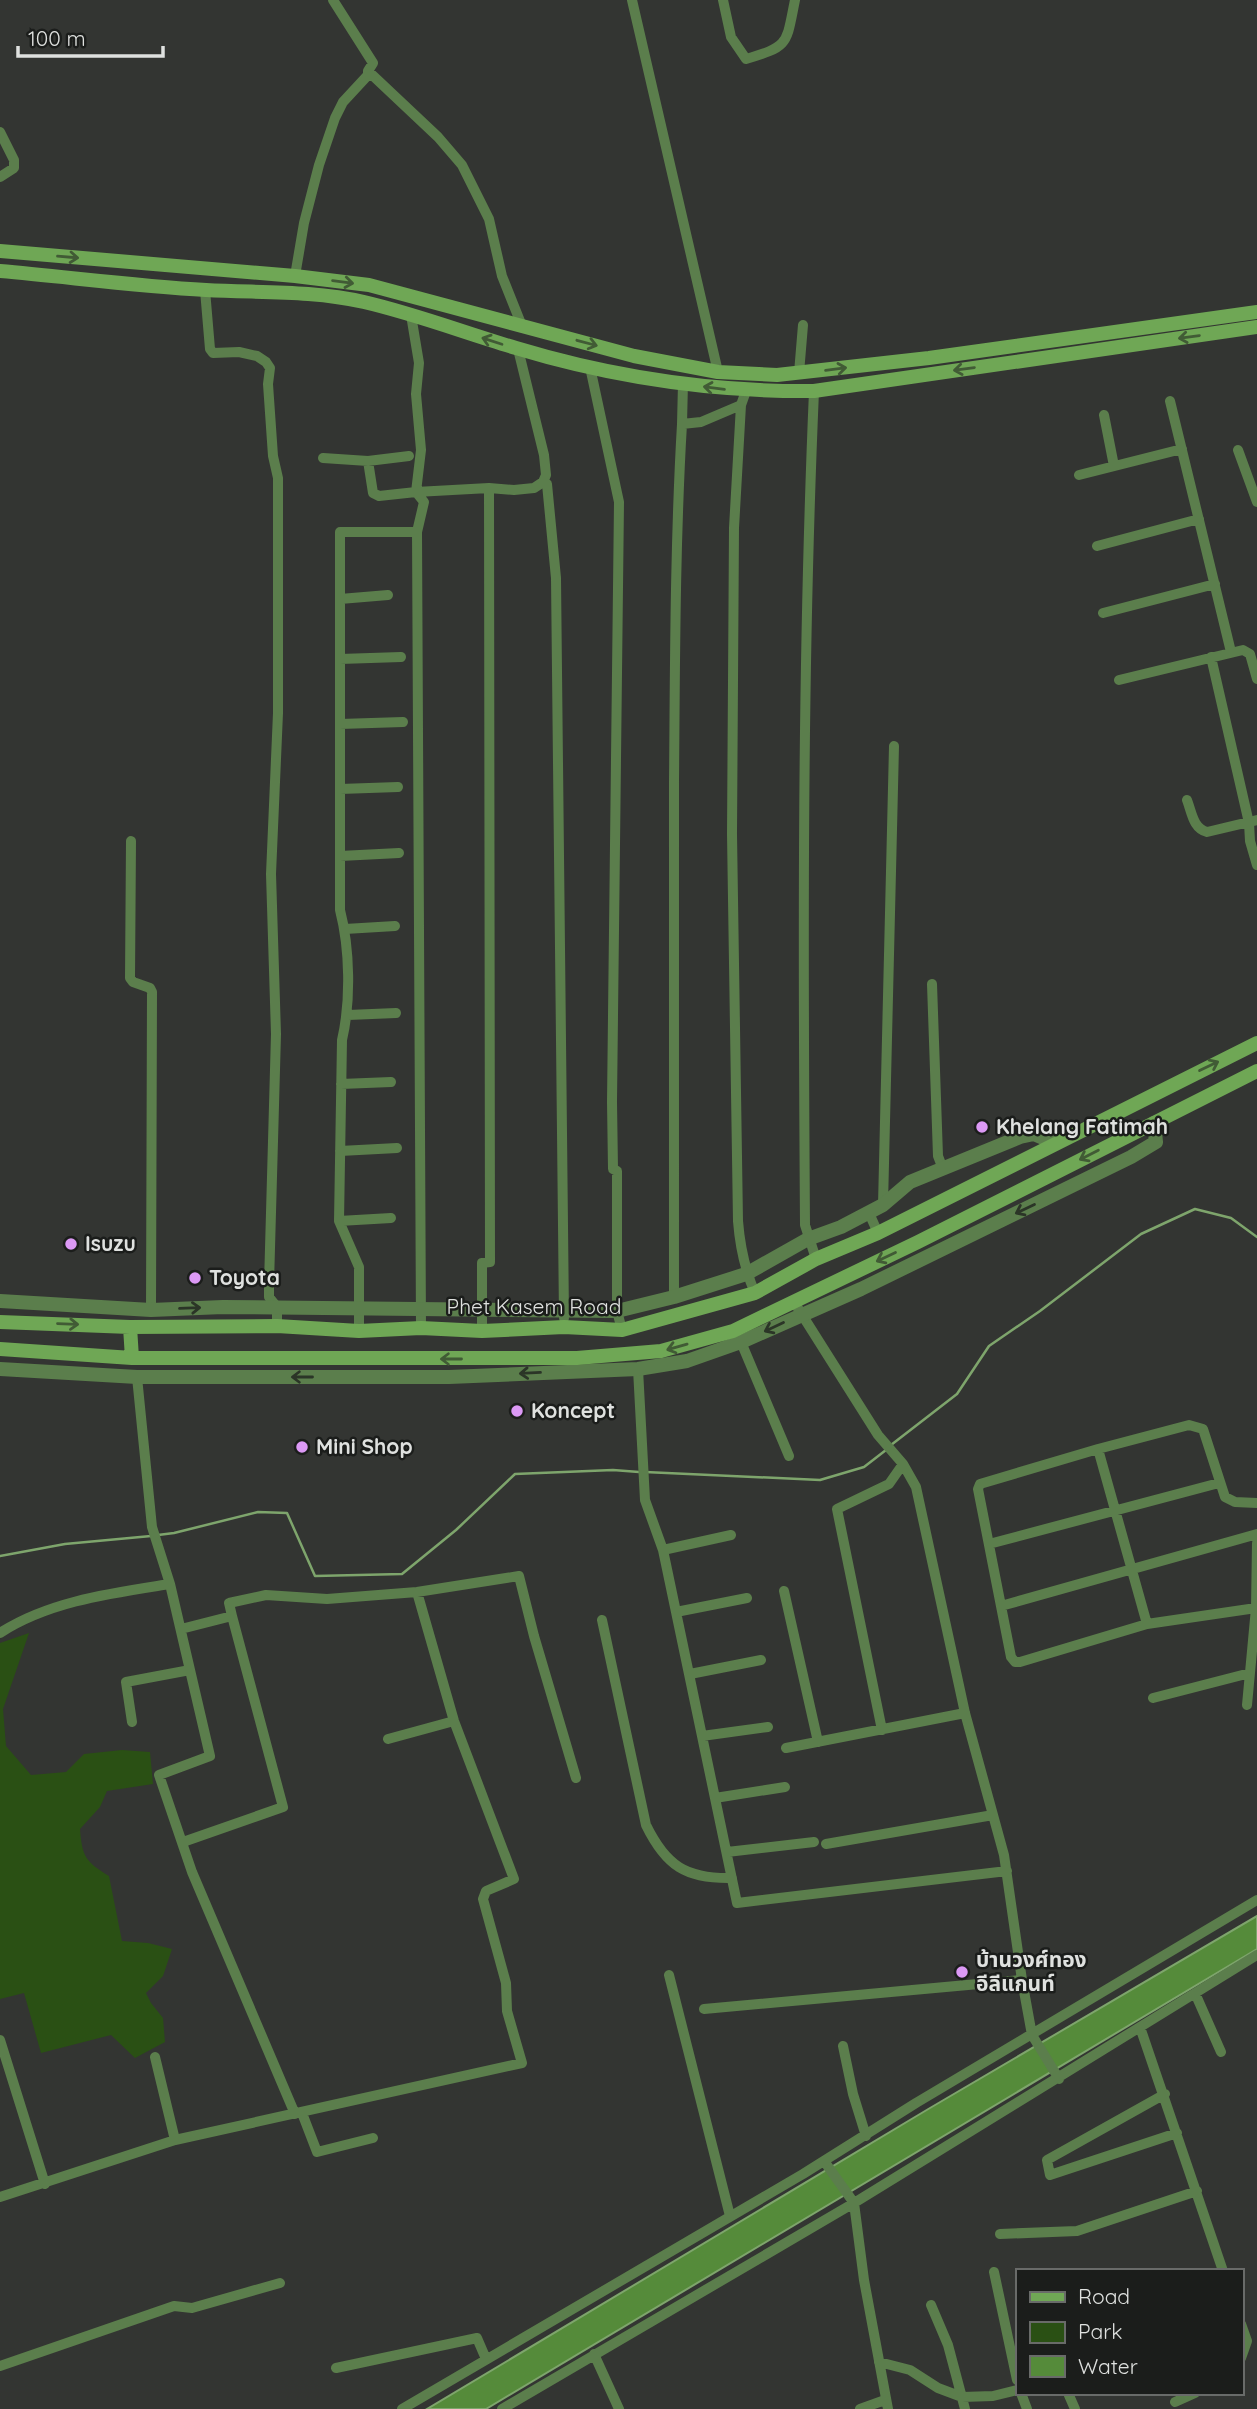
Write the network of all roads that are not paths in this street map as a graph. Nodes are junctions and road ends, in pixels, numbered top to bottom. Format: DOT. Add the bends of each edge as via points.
graph roads {
  1 [pos="333,0"];
  2 [pos="632,0"];
  3 [pos="723,0"];
  4 [pos="794,0"];
  5 [pos="368,71"];
  6 [pos="0,132"];
  7 [pos="0,177"];
  8 [pos="0,251"];
  9 [pos="0,271"];
  10 [pos="295,276"];
  11 [pos="205,290"];
  12 [pos="1257,312"];
  13 [pos="411,315"];
  14 [pos="522,326"];
  15 [pos="803,326"];
  16 [pos="1257,327"];
  17 [pos="517,349"];
  18 [pos="590,367"];
  19 [pos="719,372"];
  20 [pos="799,373"];
  21 [pos="683,383"];
  22 [pos="814,391"];
  23 [pos="744,398"];
  24 [pos="1170,401"];
  25 [pos="1104,415"];
  26 [pos="682,424"];
  27 [pos="1181,449"];
  28 [pos="1238,450"];
  29 [pos="409,456"];
  30 [pos="323,458"];
  31 [pos="368,461"];
  32 [pos="1114,466"];
  33 [pos="1079,475"];
  34 [pos="543,482"];
  35 [pos="489,488"];
  36 [pos="416,492"];
  37 [pos="1257,502"];
  38 [pos="1199,519"];
  39 [pos="417,532"];
  40 [pos="1097,546"];
  41 [pos="1215,584"];
  42 [pos="388,595"];
  43 [pos="340,598"];
  44 [pos="1103,613"];
  45 [pos="1231,652"];
  46 [pos="1254,653"];
  47 [pos="401,657"];
  48 [pos="1211,657"];
  49 [pos="340,659"];
  50 [pos="1257,679"];
  51 [pos="1119,680"];
  52 [pos="403,722"];
  53 [pos="340,724"];
  54 [pos="894,746"];
  55 [pos="398,787"];
  56 [pos="340,789"];
  57 [pos="1188,800"];
  58 [pos="1253,821"];
  59 [pos="131,841"];
  60 [pos="400,853"];
  61 [pos="340,856"];
  62 [pos="1257,865"];
  63 [pos="396,926"];
  64 [pos="345,929"];
  65 [pos="932,984"];
  66 [pos="396,1013"];
  67 [pos="348,1015"];
  68 [pos="1257,1043"];
  69 [pos="1257,1071"];
  70 [pos="391,1082"];
  71 [pos="341,1084"];
  72 [pos="1137,1102"];
  73 [pos="1154,1123"];
  74 [pos="1055,1143"];
  75 [pos="397,1148"];
  76 [pos="340,1151"];
  77 [pos="943,1169"];
  78 [pos="883,1205"];
  79 [pos="869,1213"];
  80 [pos="391,1217"];
  81 [pos="338,1221"];
  82 [pos="878,1233"];
  83 [pos="808,1238"];
  84 [pos="816,1259"];
  85 [pos="746,1274"];
  86 [pos="755,1293"];
  87 [pos="674,1297"];
  88 [pos="0,1301"];
  89 [pos="277,1307"];
  90 [pos="359,1308"];
  91 [pos="421,1308"];
  92 [pos="798,1308"];
  93 [pos="482,1309"];
  94 [pos="151,1310"];
  95 [pos="564,1310"];
  96 [pos="617,1311"];
  97 [pos="0,1322"];
  98 [pos="277,1326"];
  99 [pos="130,1327"];
  100 [pos="565,1327"];
  101 [pos="421,1328"];
  102 [pos="622,1330"];
  103 [pos="359,1331"];
  104 [pos="482,1331"];
  105 [pos="741,1342"];
  106 [pos="0,1349"];
  107 [pos="132,1358"];
  108 [pos="578,1365"];
  109 [pos="0,1369"];
  110 [pos="638,1369"];
  111 [pos="137,1377"];
  112 [pos="1098,1449"];
  113 [pos="789,1456"];
  114 [pos="903,1464"];
  115 [pos="1219,1483"];
  116 [pos="1257,1503"];
  117 [pos="1115,1509"];
  118 [pos="1257,1534"];
  119 [pos="731,1535"];
  120 [pos="1257,1543"];
  121 [pos="989,1544"];
  122 [pos="663,1550"];
  123 [pos="1131,1569"];
  124 [pos="170,1584"];
  125 [pos="784,1591"];
  126 [pos="417,1592"];
  127 [pos="747,1598"];
  128 [pos="1001,1606"];
  129 [pos="1256,1608"];
  130 [pos="676,1612"];
  131 [pos="232,1616"];
  132 [pos="602,1620"];
  133 [pos="1147,1624"];
  134 [pos="181,1629"];
  135 [pos="0,1633"];
  136 [pos="761,1660"];
  137 [pos="190,1670"];
  138 [pos="1250,1673"];
  139 [pos="690,1674"];
  140 [pos="1153,1698"];
  141 [pos="1247,1705"];
  142 [pos="965,1713"];
  143 [pos="454,1721"];
  144 [pos="132,1722"];
  145 [pos="768,1727"];
  146 [pos="882,1730"];
  147 [pos="702,1736"];
  148 [pos="388,1739"];
  149 [pos="818,1742"];
  150 [pos="786,1748"];
  151 [pos="576,1778"];
  152 [pos="785,1787"];
  153 [pos="715,1798"];
  154 [pos="993,1815"];
  155 [pos="183,1842"];
  156 [pos="814,1842"];
  157 [pos="826,1844"];
  158 [pos="727,1853"];
  159 [pos="1007,1871"];
  160 [pos="732,1878"];
  161 [pos="1257,1900"];
  162 [pos="1257,1956"];
  163 [pos="669,1975"];
  164 [pos="1022,1980"];
  165 [pos="1195,1993"];
  166 [pos="704,2008"];
  167 [pos="1140,2027"];
  168 [pos="1032,2035"];
  169 [pos="0,2040"];
  170 [pos="843,2046"];
  171 [pos="1221,2052"];
  172 [pos="155,2057"];
  173 [pos="1059,2079"];
  174 [pos="1165,2094"];
  175 [pos="299,2113"];
  176 [pos="1177,2133"];
  177 [pos="866,2136"];
  178 [pos="373,2138"];
  179 [pos="175,2140"];
  180 [pos="824,2161"];
  181 [pos="45,2184"];
  182 [pos="1197,2191"];
  183 [pos="0,2197"];
  184 [pos="854,2203"];
  185 [pos="730,2216"];
  186 [pos="1000,2234"];
  187 [pos="1222,2269"];
  188 [pos="994,2272"];
  189 [pos="280,2283"];
  190 [pos="931,2305"];
  191 [pos="1243,2330"];
  192 [pos="1243,2352"];
  193 [pos="594,2354"];
  194 [pos="486,2359"];
  195 [pos="879,2362"];
  196 [pos="0,2366"];
  197 [pos="336,2368"];
  198 [pos="1016,2375"];
  199 [pos="1016,2392"];
  200 [pos="1191,2395"];
  201 [pos="962,2397"];
  202 [pos="1175,2402"];
  203 [pos="887,2405"];
  204 [pos="402,2409"];
  205 [pos="502,2409"];
  206 [pos="619,2409"];
  207 [pos="860,2409"];
  208 [pos="965,2409"];
  1 -- 5 [label="street" via="373,63"];
  2 -- 19 [label="street"];
  3 -- 4 [label="street" via="731,37 746,59 780,47 788,33"];
  5 -- 10 [label="street" via="335,118 304,223"];
  5 -- 14 [label="street" via="462,165 489,219 502,276"];
  6 -- 7 [label="street" via="14,168"];
  8 -- 10 [label="main road, one-way"];
  9 -- 11 [label="main road"];
  10 -- 14 [label="main road, one-way" via="369,285"];
  11 -- 13 [label="main road" via="361,301"];
  11 -- 89 [label="street" via="213,353 257,356 270,368 278,478 278,713 271,873 276,1034 269,1284 269,1297"];
  20 -- 12 [label="main road, one-way"];
  17 -- 13 [label="main road, one-way"];
  13 -- 36 [label="street" via="419,363 416,394 421,450"];
  14 -- 19 [label="main road, one-way" via="634,356"];
  15 -- 20 [label="street"];
  16 -- 22 [label="main road, one-way"];
  17 -- 18 [label="main road"];
  17 -- 34 [label="street" via="544,455"];
  18 -- 21 [label="main road"];
  18 -- 96 [label="street" via="619,502 612,1102"];
  19 -- 20 [label="main road"];
  23 -- 21 [label="main road, one-way"];
  21 -- 26 [label="street"];
  22 -- 23 [label="main road"];
  22 -- 83 [label="street" via="803,899"];
  23 -- 26 [label="street" via="701,422"];
  23 -- 85 [label="street" via="734,528 732,931 738,1221"];
  24 -- 27 [label="street"];
  25 -- 32 [label="street"];
  26 -- 87 [label="street" via="674,775"];
  27 -- 32 [label="street"];
  27 -- 38 [label="street"];
  28 -- 37 [label="street"];
  29 -- 31 [label="street"];
  30 -- 31 [label="street"];
  31 -- 36 [label="street" via="373,493"];
  32 -- 33 [label="street"];
  34 -- 35 [label="street" via="534,488"];
  34 -- 95 [label="street" via="547,484 556,578"];
  35 -- 36 [label="street"];
  35 -- 93 [label="street" via="490,1262 482,1263"];
  36 -- 39 [label="street" via="424,502"];
  38 -- 40 [label="street"];
  38 -- 41 [label="street"];
  39 -- 43 [label="street" via="340,532"];
  39 -- 91 [label="street"];
  41 -- 44 [label="street"];
  41 -- 45 [label="street"];
  42 -- 43 [label="street"];
  43 -- 49 [label="street"];
  45 -- 46 [label="street"];
  45 -- 48 [label="street"];
  46 -- 50 [label="street"];
  47 -- 49 [label="street"];
  48 -- 51 [label="street"];
  48 -- 58 [label="street"];
  49 -- 53 [label="street"];
  52 -- 53 [label="street"];
  53 -- 56 [label="street"];
  54 -- 78 [label="street"];
  55 -- 56 [label="street"];
  56 -- 61 [label="street"];
  57 -- 58 [label="street" via="1199,830"];
  58 -- 62 [label="street" via="1250,841"];
  59 -- 94 [label="street" via="130,978 152,992"];
  60 -- 61 [label="street"];
  61 -- 64 [label="street"];
  63 -- 64 [label="street"];
  64 -- 67 [label="street"];
  65 -- 77 [label="street" via="938,1156"];
  66 -- 67 [label="street"];
  67 -- 71 [label="street"];
  72 -- 68 [label="main road, Phet Kasem Road, one-way"];
  69 -- 73 [label="main road"];
  70 -- 71 [label="street"];
  71 -- 76 [label="street"];
  72 -- 73 [label="main road"];
  72 -- 74 [label="main road, Phet Kasem Road"];
  73 -- 92 [label="main road, one-way"];
  73 -- 92 [label="street, one-way" via="1156,1142 1131,1157 861,1289"];
  74 -- 77 [label="street" via="1034,1134 1020,1137"];
  74 -- 82 [label="main road, Phet Kasem Road"];
  75 -- 76 [label="street"];
  76 -- 81 [label="street"];
  77 -- 78 [label="street" via="910,1182"];
  78 -- 79 [label="street"];
  79 -- 82 [label="street"];
  79 -- 83 [label="street"];
  80 -- 81 [label="street"];
  81 -- 90 [label="street" via="359,1267"];
  82 -- 84 [label="main road, Phet Kasem Road"];
  83 -- 84 [label="street"];
  83 -- 85 [label="street"];
  84 -- 86 [label="main road, Phet Kasem Road"];
  85 -- 86 [label="street"];
  85 -- 87 [label="street"];
  86 -- 102 [label="main road, Phet Kasem Road"];
  87 -- 96 [label="street"];
  88 -- 94 [label="street"];
  89 -- 90 [label="street"];
  94 -- 89 [label="street, one-way"];
  89 -- 98 [label="street"];
  90 -- 91 [label="street"];
  90 -- 103 [label="street"];
  91 -- 93 [label="street"];
  91 -- 101 [label="street"];
  92 -- 105 [label="street, one-way"];
  92 -- 108 [label="main road, one-way" via="661,1351"];
  92 -- 114 [label="street" via="878,1434"];
  93 -- 95 [label="street"];
  93 -- 104 [label="street"];
  95 -- 96 [label="street"];
  95 -- 100 [label="street"];
  96 -- 102 [label="street"];
  97 -- 99 [label="main road, Phet Kasem Road, one-way"];
  98 -- 99 [label="main road, Phet Kasem Road"];
  98 -- 103 [label="main road, Phet Kasem Road"];
  99 -- 107 [label="main road"];
  100 -- 102 [label="main road, Phet Kasem Road"];
  100 -- 104 [label="main road, Phet Kasem Road"];
  101 -- 103 [label="main road, Phet Kasem Road"];
  101 -- 104 [label="main road, Phet Kasem Road"];
  105 -- 110 [label="street" via="687,1361"];
  105 -- 113 [label="street"];
  106 -- 107 [label="main road"];
  108 -- 107 [label="main road, one-way"];
  108 -- 110 [label="street"];
  108 -- 111 [label="street, one-way" via="449,1377"];
  109 -- 111 [label="street"];
  110 -- 122 [label="street" via="645,1500"];
  111 -- 124 [label="street" via="152,1527"];
  112 -- 115 [label="street" via="1198,1426 1203,1429"];
  112 -- 117 [label="street"];
  112 -- 121 [label="street" via="980,1484"];
  114 -- 142 [label="street" via="916,1487"];
  114 -- 146 [label="street" via="889,1484 837,1509"];
  115 -- 116 [label="street" via="1225,1497"];
  115 -- 117 [label="street"];
  117 -- 121 [label="street"];
  117 -- 123 [label="street"];
  118 -- 123 [label="street"];
  119 -- 122 [label="street"];
  120 -- 129 [label="street"];
  121 -- 128 [label="street"];
  122 -- 130 [label="street"];
  123 -- 128 [label="street"];
  123 -- 133 [label="street"];
  124 -- 134 [label="street"];
  124 -- 135 [label="street" via="75,1601 18,1621"];
  125 -- 149 [label="street"];
  126 -- 131 [label="street" via="313,1599 266,1595 229,1603"];
  126 -- 143 [label="street"];
  126 -- 151 [label="street" via="519,1576"];
  127 -- 130 [label="street"];
  128 -- 133 [label="street" via="1015,1662"];
  129 -- 133 [label="street"];
  129 -- 138 [label="street"];
  130 -- 139 [label="street"];
  131 -- 134 [label="street"];
  131 -- 155 [label="street" via="283,1807"];
  132 -- 160 [label="street" via="646,1825 679,1868 699,1877"];
  134 -- 137 [label="street"];
  136 -- 139 [label="street"];
  137 -- 144 [label="street" via="126,1682"];
  137 -- 155 [label="street" via="211,1756 159,1775"];
  138 -- 140 [label="street"];
  138 -- 141 [label="street"];
  139 -- 147 [label="street"];
  142 -- 146 [label="street"];
  142 -- 154 [label="street"];
  143 -- 148 [label="street"];
  143 -- 175 [label="street" via="514,1879 486,1891 483,1899 522,2063"];
  145 -- 147 [label="street"];
  146 -- 149 [label="street"];
  147 -- 153 [label="street"];
  149 -- 150 [label="street"];
  152 -- 153 [label="street"];
  153 -- 158 [label="street"];
  154 -- 157 [label="street"];
  154 -- 159 [label="street"];
  155 -- 175 [label="street" via="191,1872"];
  156 -- 158 [label="street"];
  158 -- 160 [label="street"];
  159 -- 160 [label="street" via="737,1903"];
  159 -- 164 [label="street"];
  161 -- 168 [label="street"];
  162 -- 165 [label="street"];
  163 -- 185 [label="street"];
  164 -- 166 [label="street"];
  164 -- 168 [label="street"];
  165 -- 167 [label="street"];
  165 -- 171 [label="street"];
  167 -- 173 [label="street"];
  167 -- 174 [label="street"];
  168 -- 173 [label="street"];
  168 -- 177 [label="street"];
  169 -- 181 [label="street"];
  170 -- 177 [label="street"];
  172 -- 179 [label="street"];
  173 -- 184 [label="street"];
  174 -- 176 [label="street"];
  174 -- 176 [label="street" via="1047,2160 1050,2175"];
  175 -- 178 [label="street" via="317,2152"];
  175 -- 179 [label="street"];
  176 -- 182 [label="street"];
  177 -- 180 [label="street"];
  179 -- 181 [label="street"];
  180 -- 184 [label="street"];
  180 -- 185 [label="street"];
  181 -- 183 [label="street"];
  182 -- 186 [label="street" via="1077,2231"];
  182 -- 187 [label="street"];
  184 -- 193 [label="street"];
  184 -- 195 [label="street"];
  185 -- 194 [label="street"];
  188 -- 198 [label="street"];
  189 -- 196 [label="street" via="191,2308 174,2306"];
  190 -- 201 [label="street" via="948,2344"];
  191 -- 192 [label="street" via="1247,2341"];
  193 -- 205 [label="street"];
  193 -- 206 [label="street"];
  194 -- 197 [label="street" via="477,2338"];
  194 -- 204 [label="street"];
  195 -- 201 [label="street" via="910,2370"];
  195 -- 203 [label="street"];
  199 -- 201 [label="street"];
  200 -- 202 [label="street"];
  201 -- 208 [label="street"];
  203 -- 207 [label="street"];
}
